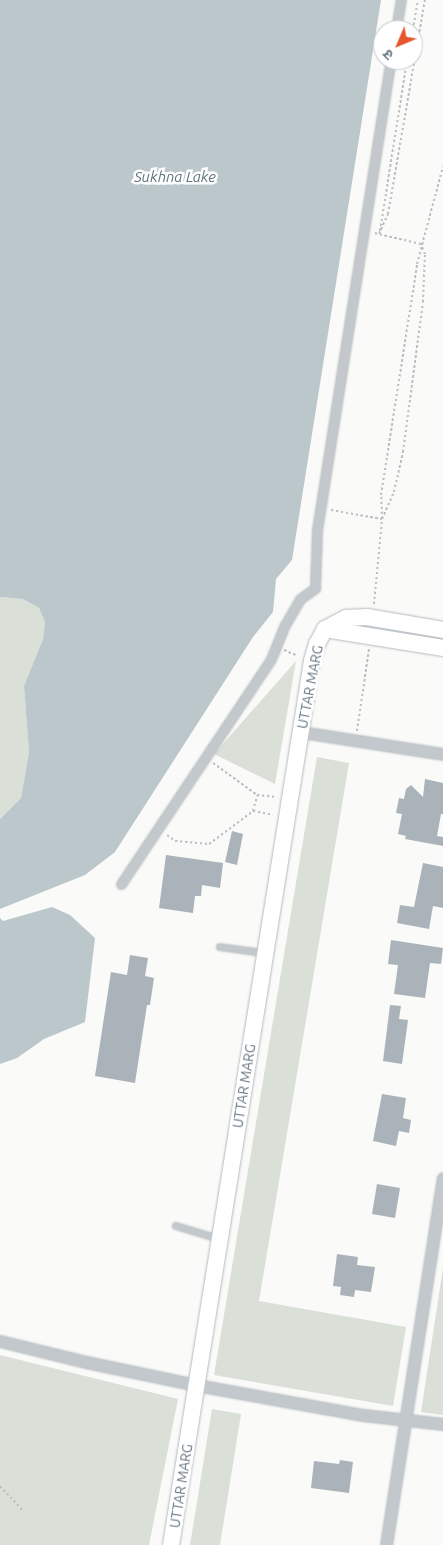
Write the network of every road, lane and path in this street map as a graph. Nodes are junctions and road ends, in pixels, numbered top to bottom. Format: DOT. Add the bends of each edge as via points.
graph roads {
  1 [pos="401,0"];
  2 [pos="418,0"];
  3 [pos="425,0"];
  4 [pos="398,20"];
  5 [pos="415,20"];
  6 [pos="389,70"];
  7 [pos="405,70"];
  8 [pos="443,166"];
  9 [pos="364,230"];
  10 [pos="379,234"];
  11 [pos="421,244"];
  12 [pos="321,508"];
  13 [pos="382,520"];
  14 [pos="373,618"];
  15 [pos="325,629"];
  16 [pos="443,630"];
  17 [pos="371,637"];
  18 [pos="276,646"];
  19 [pos="443,648"];
  20 [pos="312,661"];
  21 [pos="301,732"];
  22 [pos="355,740"];
  23 [pos="443,754"];
  24 [pos="205,757"];
  25 [pos="258,795"];
  26 [pos="291,799"];
  27 [pos="253,811"];
  28 [pos="288,817"];
  29 [pos="158,827"];
  30 [pos="121,884"];
  31 [pos="220,946"];
  32 [pos="266,954"];
  33 [pos="443,1178"];
  34 [pos="176,1226"];
  35 [pos="220,1239"];
  36 [pos="0,1341"];
  37 [pos="196,1385"];
  38 [pos="405,1420"];
  39 [pos="443,1424"];
  40 [pos="0,1486"];
  41 [pos="22,1510"];
  42 [pos="171,1545"];
  43 [pos="386,1545"];
  1 -- 4 [label="street"];
  2 -- 5 [label="path"];
  3 -- 10 [label="path" via="388,214"];
  6 -- 9 [label="street"];
  7 -- 10 [label="path"];
  8 -- 11 [label="path"];
  9 -- 10 [label="path"];
  9 -- 12 [label="street"];
  10 -- 11 [label="path"];
  11 -- 13 [label="path" via="381,495"];
  11 -- 13 [label="path" via="425,254 422,302 403,452 394,492"];
  12 -- 13 [label="path"];
  12 -- 18 [label="street" via="315,588 300,599"];
  13 -- 14 [label="path"];
  14 -- 15 [label="main road" via="346,618"];
  14 -- 16 [label="main road"];
  15 -- 17 [label="main road"];
  15 -- 20 [label="main road, UTTAR MARG"];
  17 -- 19 [label="main road"];
  17 -- 22 [label="path"];
  18 -- 20 [label="path"];
  18 -- 24 [label="street" via="271,659"];
  20 -- 21 [label="main road, UTTAR MARG"];
  21 -- 22 [label="street"];
  21 -- 26 [label="main road, UTTAR MARG"];
  22 -- 23 [label="street"];
  24 -- 25 [label="path"];
  24 -- 29 [label="street"];
  25 -- 26 [label="path"];
  25 -- 27 [label="path"];
  26 -- 28 [label="main road, UTTAR MARG"];
  27 -- 28 [label="path"];
  27 -- 29 [label="path" via="208,844 174,841"];
  28 -- 32 [label="main road, UTTAR MARG"];
  29 -- 30 [label="street"];
  31 -- 32 [label="lane"];
  32 -- 35 [label="main road, UTTAR MARG"];
  33 -- 38 [label="street"];
  34 -- 35 [label="lane"];
  35 -- 37 [label="main road, UTTAR MARG"];
  36 -- 37 [label="street"];
  37 -- 38 [label="street"];
  37 -- 42 [label="main road, UTTAR MARG"];
  38 -- 39 [label="street"];
  38 -- 43 [label="street"];
  40 -- 41 [label="path"];
}
